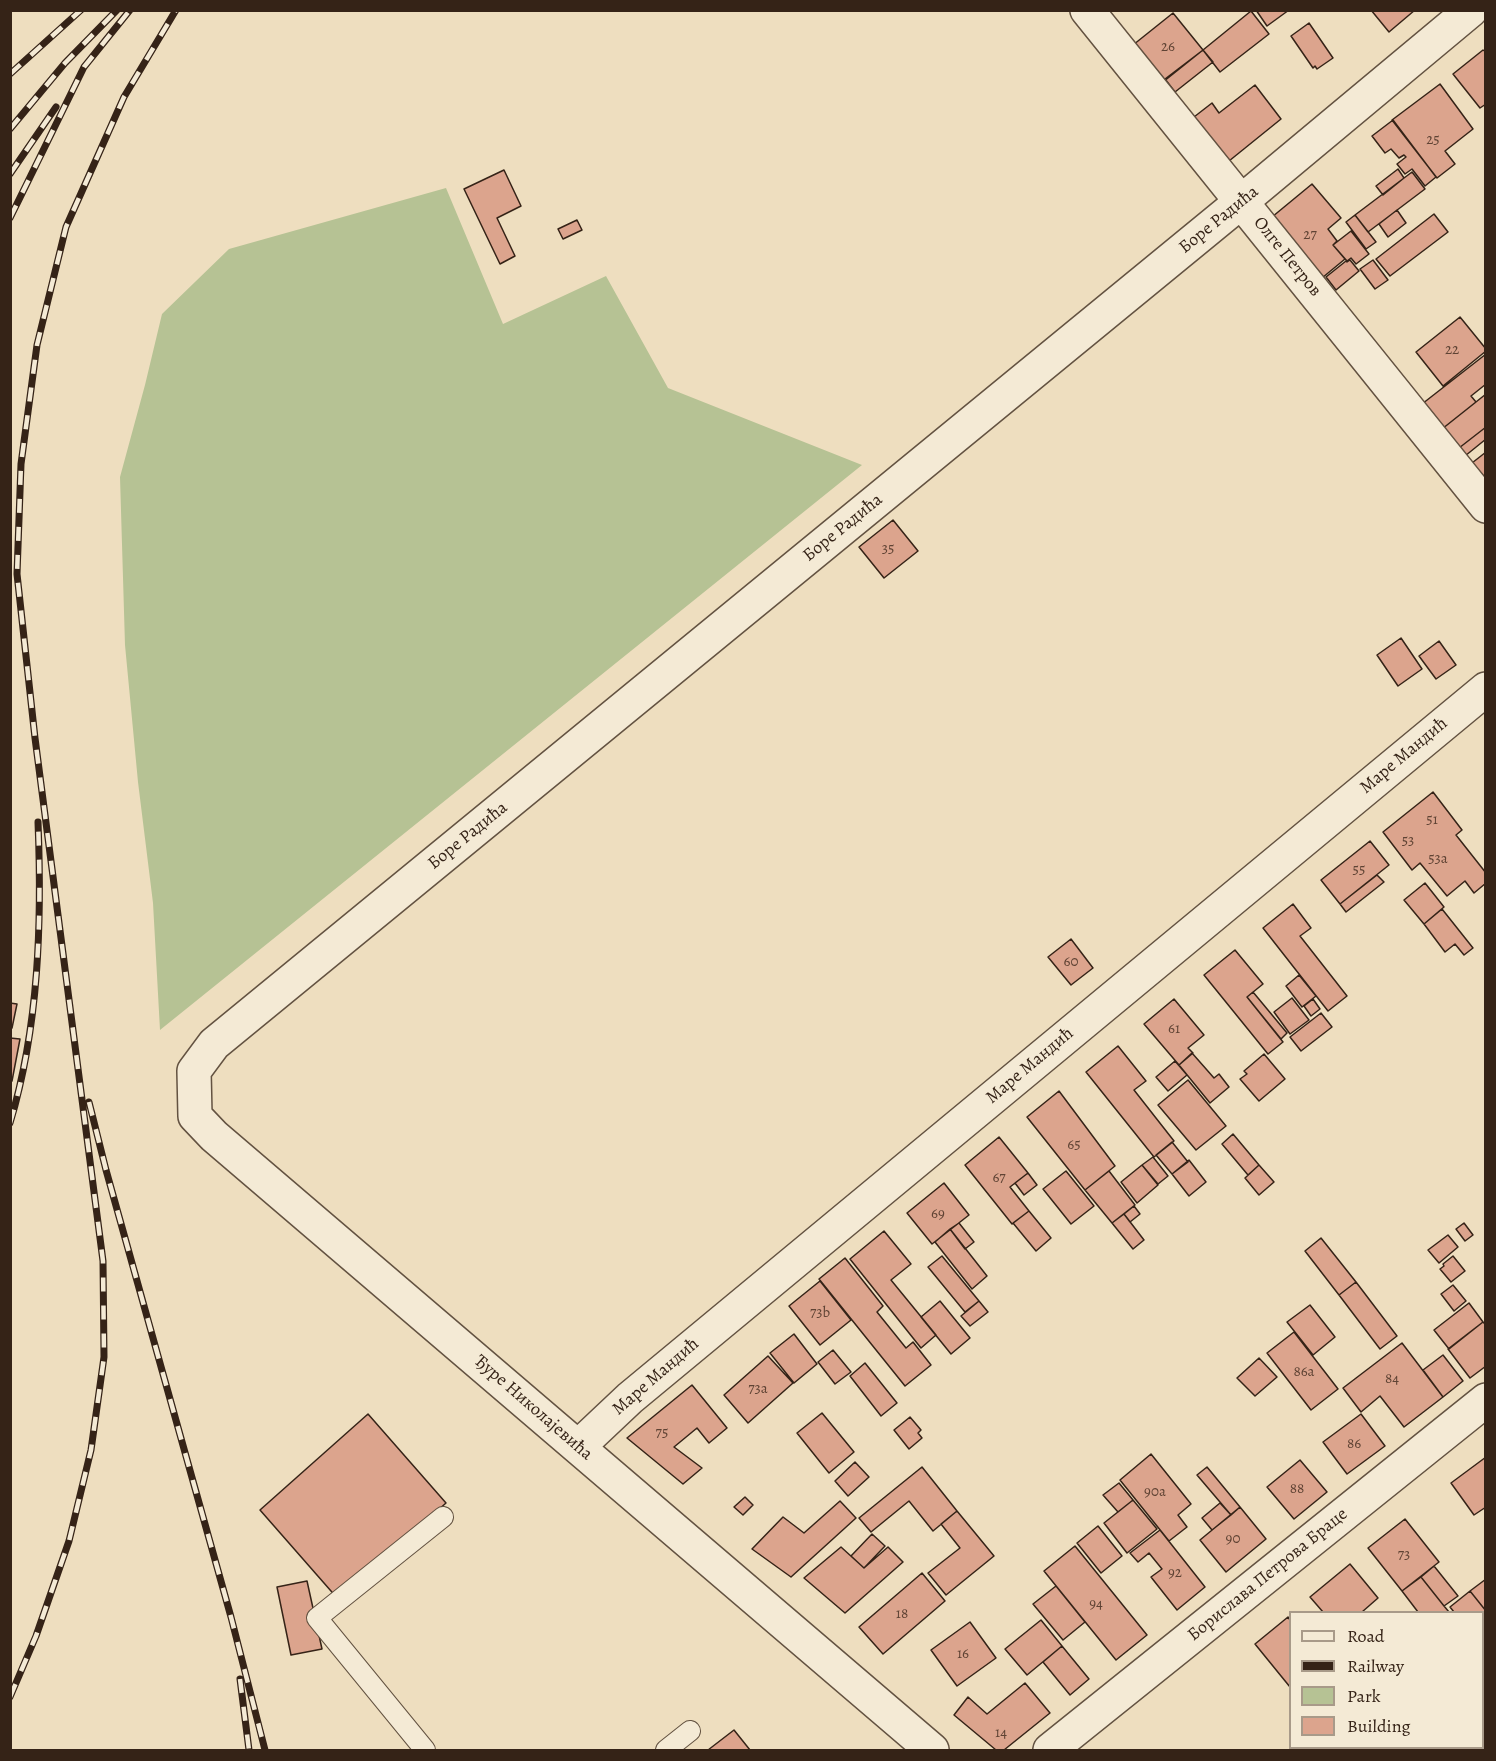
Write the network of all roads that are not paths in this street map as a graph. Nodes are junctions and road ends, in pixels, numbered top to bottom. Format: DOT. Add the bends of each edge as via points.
graph roads {
  1 [pos="1087,10"];
  2 [pos="1471,10"];
  3 [pos="1242,201"];
  4 [pos="1485,506"];
  5 [pos="1485,689"];
  6 [pos="214,1044"];
  7 [pos="1485,1400"];
  8 [pos="578,1447"];
  9 [pos="442,1517"];
  10 [pos="690,1731"];
  11 [pos="425,1750"];
  12 [pos="666,1750"];
  13 [pos="932,1750"];
  14 [pos="1050,1750"];
  1 -- 3 [label="street, Олге Петров"];
  2 -- 3 [label="street, Боре Радића"];
  3 -- 4 [label="street, Олге Петров"];
  3 -- 6 [label="street, Боре Радића"];
  5 -- 8 [label="street, Маре Мандић" via="639,1390"];
  6 -- 8 [label="street, Ђуре Николајевића" via="194,1071 195,1116"];
  7 -- 14 [label="street, Борислава Петрова Браце"];
  8 -- 13 [label="street, Ђуре Николајевића"];
  9 -- 11 [label="lane" via="317,1618"];
  10 -- 12 [label="lane"];
}
